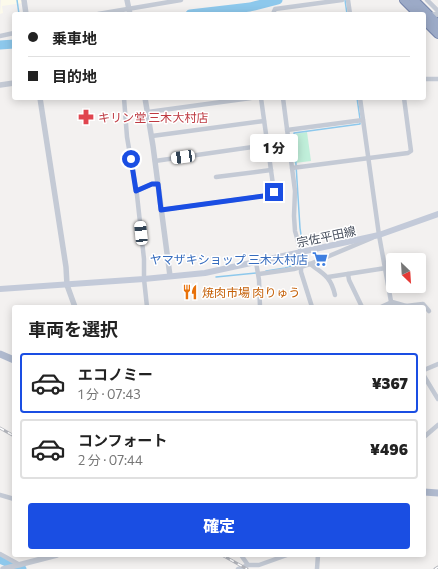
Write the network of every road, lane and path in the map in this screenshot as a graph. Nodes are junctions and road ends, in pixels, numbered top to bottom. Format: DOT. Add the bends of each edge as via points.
graph roads {
  1 [pos="24,0"];
  2 [pos="127,0"];
  3 [pos="181,0"];
  4 [pos="342,0"];
  5 [pos="348,0"];
  6 [pos="404,0"];
  7 [pos="414,0"];
  8 [pos="427,0"];
  9 [pos="129,11"];
  10 [pos="438,11"];
  11 [pos="26,12"];
  12 [pos="119,12"];
  13 [pos="274,12"];
  14 [pos="350,12"];
  15 [pos="416,12"];
  16 [pos="425,12"];
  17 [pos="429,17"];
  18 [pos="438,24"];
  19 [pos="12,34"];
  20 [pos="438,34"];
  21 [pos="0,36"];
  22 [pos="438,40"];
  23 [pos="426,79"];
  24 [pos="438,79"];
  25 [pos="12,83"];
  26 [pos="0,85"];
  27 [pos="40,100"];
  28 [pos="124,100"];
  29 [pos="146,100"];
  30 [pos="236,100"];
  31 [pos="261,100"];
  32 [pos="283,100"];
  33 [pos="360,100"];
  34 [pos="404,100"];
  35 [pos="148,112"];
  36 [pos="363,120"];
  37 [pos="264,121"];
  38 [pos="288,130"];
  39 [pos="152,136"];
  40 [pos="267,145"];
  41 [pos="368,158"];
  42 [pos="155,161"];
  43 [pos="292,168"];
  44 [pos="271,170"];
  45 [pos="216,177"];
  46 [pos="158,184"];
  47 [pos="136,191"];
  48 [pos="161,210"];
  49 [pos="438,214"];
  50 [pos="379,236"];
  51 [pos="301,252"];
  52 [pos="256,262"];
  53 [pos="310,264"];
  54 [pos="301,267"];
  55 [pos="386,268"];
  56 [pos="259,274"];
  57 [pos="348,274"];
  58 [pos="170,276"];
  59 [pos="328,277"];
  60 [pos="144,279"];
  61 [pos="68,285"];
  62 [pos="0,289"];
  63 [pos="390,293"];
  64 [pos="335,295"];
  65 [pos="74,305"];
  66 [pos="147,305"];
  67 [pos="260,305"];
  68 [pos="311,305"];
  69 [pos="361,305"];
  70 [pos="392,305"];
  71 [pos="426,308"];
  72 [pos="429,311"];
  73 [pos="0,354"];
  74 [pos="12,359"];
  75 [pos="438,364"];
  76 [pos="426,369"];
  77 [pos="426,379"];
  78 [pos="438,399"];
  79 [pos="438,425"];
  80 [pos="426,435"];
  81 [pos="426,492"];
  82 [pos="438,493"];
  83 [pos="0,495"];
  84 [pos="12,498"];
  85 [pos="0,554"];
  86 [pos="50,557"];
  87 [pos="242,557"];
  88 [pos="276,557"];
  89 [pos="318,557"];
  90 [pos="248,565"];
  91 [pos="16,567"];
  92 [pos="3,569"];
  93 [pos="238,569"];
  94 [pos="317,569"];
  1 -- 11 [label="street"];
  2 -- 9 [label="street"];
  3 -- 9 [label="street"];
  4 -- 13 [label="street" via="275,9"];
  5 -- 14 [label="street"];
  6 -- 15 [label="highway"];
  7 -- 16 [label="highway"];
  8 -- 10 [label="street"];
  9 -- 12 [label="street"];
  17 -- 18 [label="highway"];
  17 -- 20 [label="highway"];
  19 -- 21 [label="street"];
  20 -- 22 [label="street"];
  23 -- 24 [label="street"];
  25 -- 26 [label="street"];
  27 -- 61 [label="street"];
  28 -- 47 [label="street"];
  29 -- 35 [label="street"];
  30 -- 35 [label="street"];
  31 -- 37 [label="street"];
  32 -- 38 [label="street"];
  33 -- 36 [label="street"];
  34 -- 41 [label="street" via="411,151"];
  35 -- 39 [label="street"];
  36 -- 38 [label="street"];
  36 -- 41 [label="street"];
  37 -- 39 [label="street"];
  37 -- 40 [label="street"];
  38 -- 43 [label="street"];
  39 -- 42 [label="street"];
  40 -- 42 [label="street"];
  40 -- 44 [label="street"];
  41 -- 43 [label="street"];
  41 -- 50 [label="street"];
  42 -- 46 [label="street"];
  43 -- 51 [label="street" via="295,231"];
  44 -- 45 [label="street"];
  44 -- 48 [label="street" via="274,192 271,195"];
  46 -- 47 [label="street"];
  46 -- 48 [label="street"];
  47 -- 60 [label="street"];
  48 -- 58 [label="street"];
  49 -- 50 [label="main road, 宗佐平田線"];
  50 -- 51 [label="main road, 宗佐平田線"];
  50 -- 53 [label="street"];
  50 -- 55 [label="street"];
  51 -- 52 [label="main road, 宗佐平田線"];
  51 -- 54 [label="street"];
  52 -- 56 [label="street"];
  52 -- 58 [label="main road, 宗佐平田線" via="205,273"];
  53 -- 54 [label="street"];
  53 -- 59 [label="street"];
  54 -- 56 [label="street"];
  54 -- 68 [label="street"];
  55 -- 57 [label="street"];
  56 -- 67 [label="street"];
  57 -- 59 [label="street"];
  57 -- 69 [label="street"];
  58 -- 60 [label="main road, 宗佐平田線"];
  59 -- 64 [label="street"];
  60 -- 61 [label="main road, 宗佐平田線"];
  60 -- 66 [label="street"];
  61 -- 62 [label="main road, 宗佐平田線"];
  61 -- 65 [label="street"];
  63 -- 70 [label="street"];
  71 -- 72 [label="street"];
  73 -- 74 [label="main road"];
  75 -- 76 [label="street"];
  77 -- 78 [label="street"];
  79 -- 80 [label="street"];
  81 -- 82 [label="main road"];
  83 -- 84 [label="street"];
  85 -- 91 [label="street"];
  86 -- 91 [label="street"];
  87 -- 90 [label="street"];
  88 -- 90 [label="street" via="259,565"];
  89 -- 94 [label="street"];
  90 -- 93 [label="street"];
  91 -- 92 [label="street"];
}
